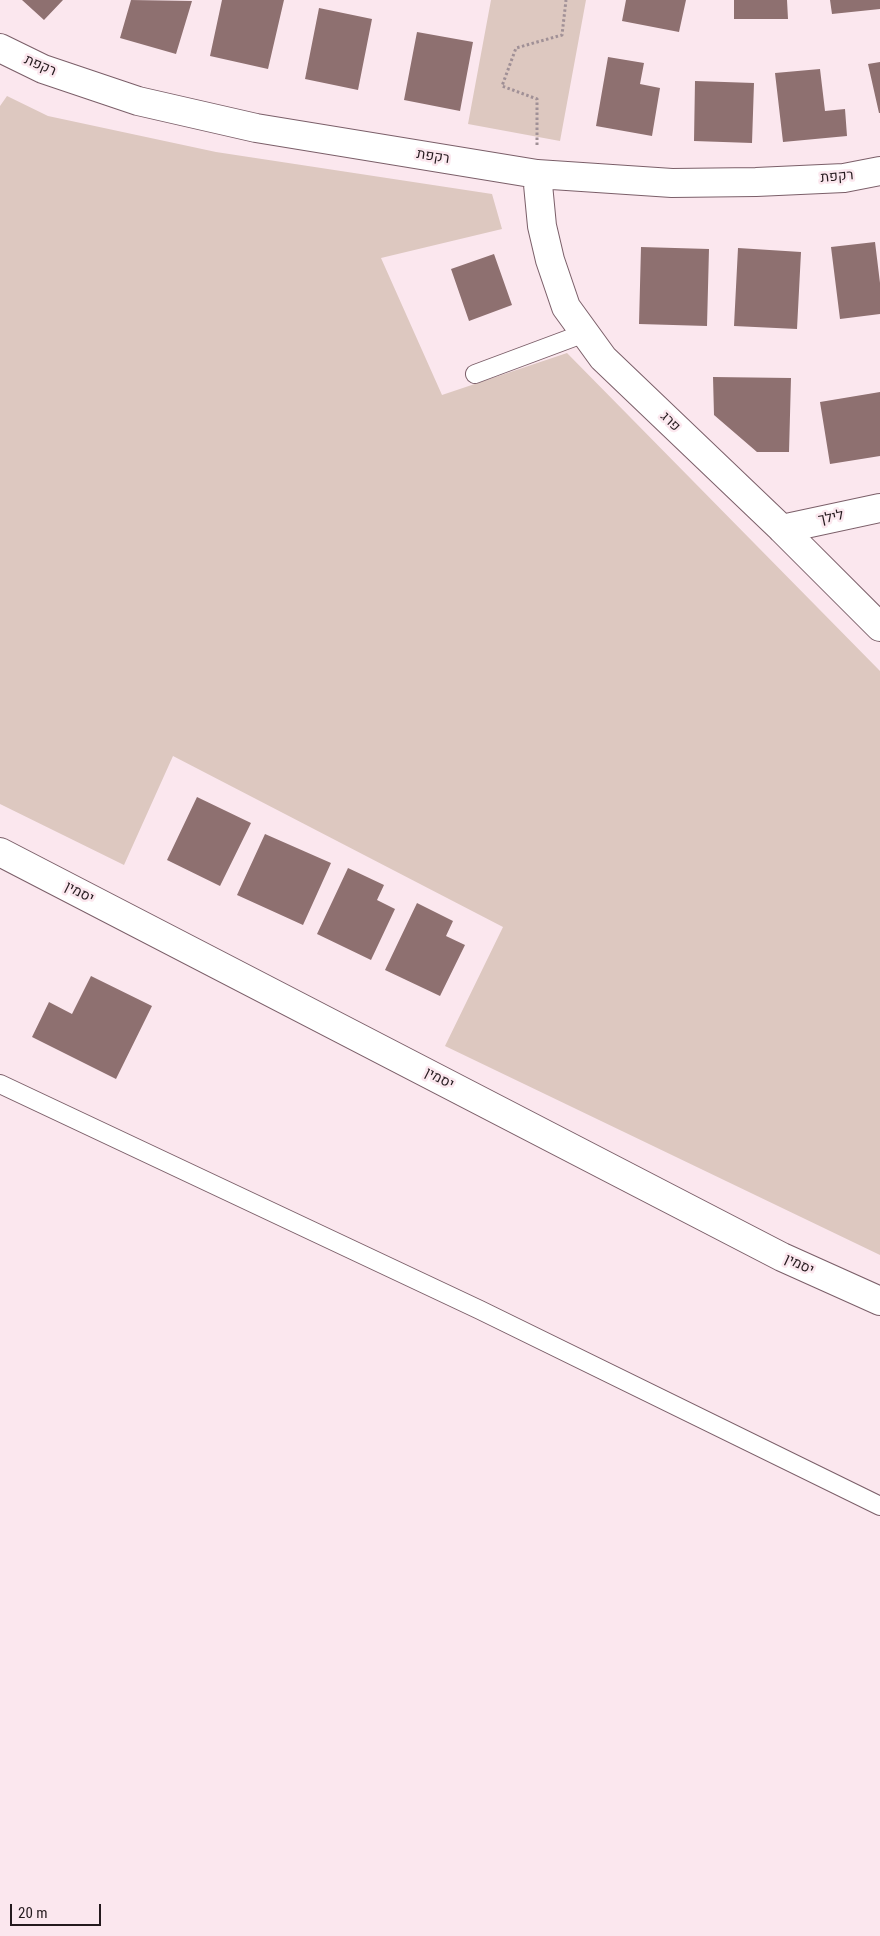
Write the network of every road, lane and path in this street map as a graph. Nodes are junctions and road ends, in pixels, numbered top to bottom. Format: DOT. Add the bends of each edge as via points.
graph roads {
  1 [pos="566,0"];
  2 [pos="0,48"];
  3 [pos="880,171"];
  4 [pos="537,174"];
  5 [pos="585,333"];
  6 [pos="474,374"];
  7 [pos="880,508"];
  8 [pos="782,529"];
  9 [pos="880,626"];
  10 [pos="0,852"];
  11 [pos="0,1084"];
  12 [pos="880,1301"];
  13 [pos="880,1506"];
  1 -- 4 [label="path" via="562,35 516,48 502,86 537,99"];
  2 -- 4 [label="street, רקפת" via="42,68 138,101 256,128"];
  3 -- 4 [label="street, רקפת" via="844,178 672,183"];
  4 -- 5 [label="street, פרג" via="542,226 550,260 566,307"];
  5 -- 6 [label="lane"];
  5 -- 8 [label="street, פרג" via="603,358"];
  7 -- 8 [label="street, לילך"];
  8 -- 9 [label="street, פרג"];
  10 -- 12 [label="street, יסמין" via="782,1257"];
  11 -- 13 [label="lane" via="480,1310"];
}
